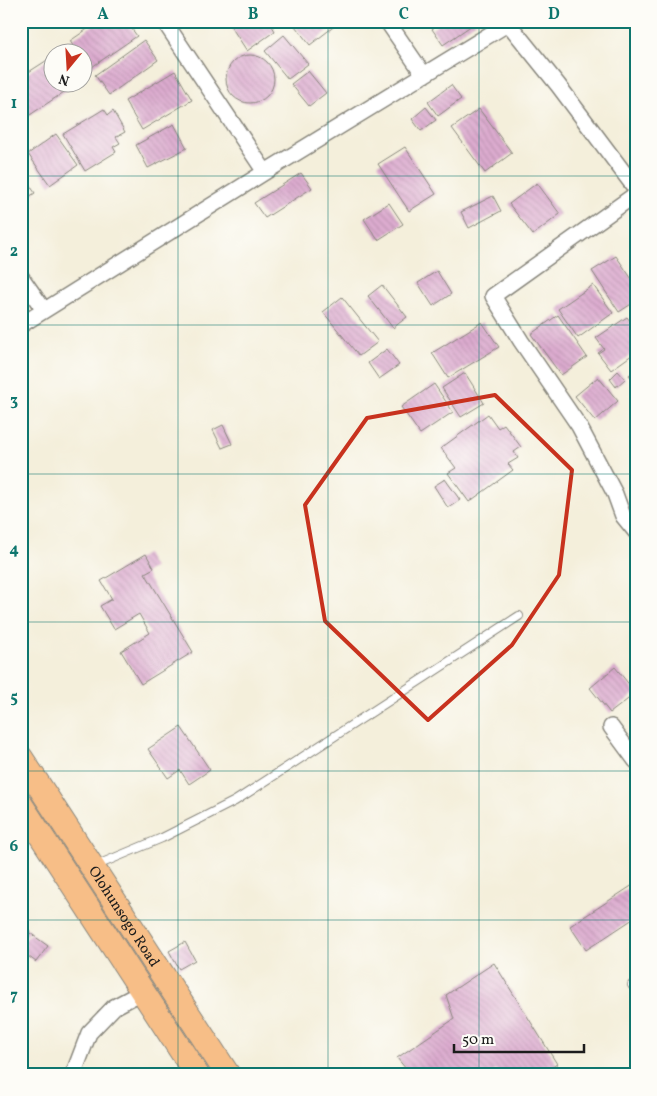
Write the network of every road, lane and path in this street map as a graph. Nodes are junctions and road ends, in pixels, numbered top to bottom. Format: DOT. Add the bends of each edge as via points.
graph roads {
  1 [pos="164,21"];
  2 [pos="386,21"];
  3 [pos="510,22"];
  4 [pos="424,75"];
  5 [pos="265,172"];
  6 [pos="636,189"];
  7 [pos="636,194"];
  8 [pos="21,277"];
  9 [pos="44,310"];
  10 [pos="21,325"];
  11 [pos="636,532"];
  12 [pos="519,616"];
  13 [pos="611,727"];
  14 [pos="21,758"];
  15 [pos="636,761"];
  16 [pos="21,805"];
  17 [pos="92,867"];
  18 [pos="142,992"];
  19 [pos="73,1075"];
  20 [pos="197,1075"];
  21 [pos="228,1075"];
  1 -- 5 [label="street"];
  2 -- 4 [label="street"];
  3 -- 4 [label="street"];
  3 -- 6 [label="street"];
  4 -- 5 [label="street"];
  5 -- 9 [label="street"];
  7 -- 11 [label="street" via="493,296 579,426 623,516"];
  8 -- 9 [label="street"];
  9 -- 10 [label="street"];
  12 -- 17 [label="lane" via="235,801 162,838"];
  13 -- 15 [label="street"];
  14 -- 17 [label="main road, Olohunsogo Road"];
  16 -- 18 [label="main road, Olohunsogo Road"];
  17 -- 21 [label="main road, Olohunsogo Road"];
  18 -- 19 [label="street" via="114,1007 89,1033"];
  18 -- 20 [label="main road, Olohunsogo Road"];
}
